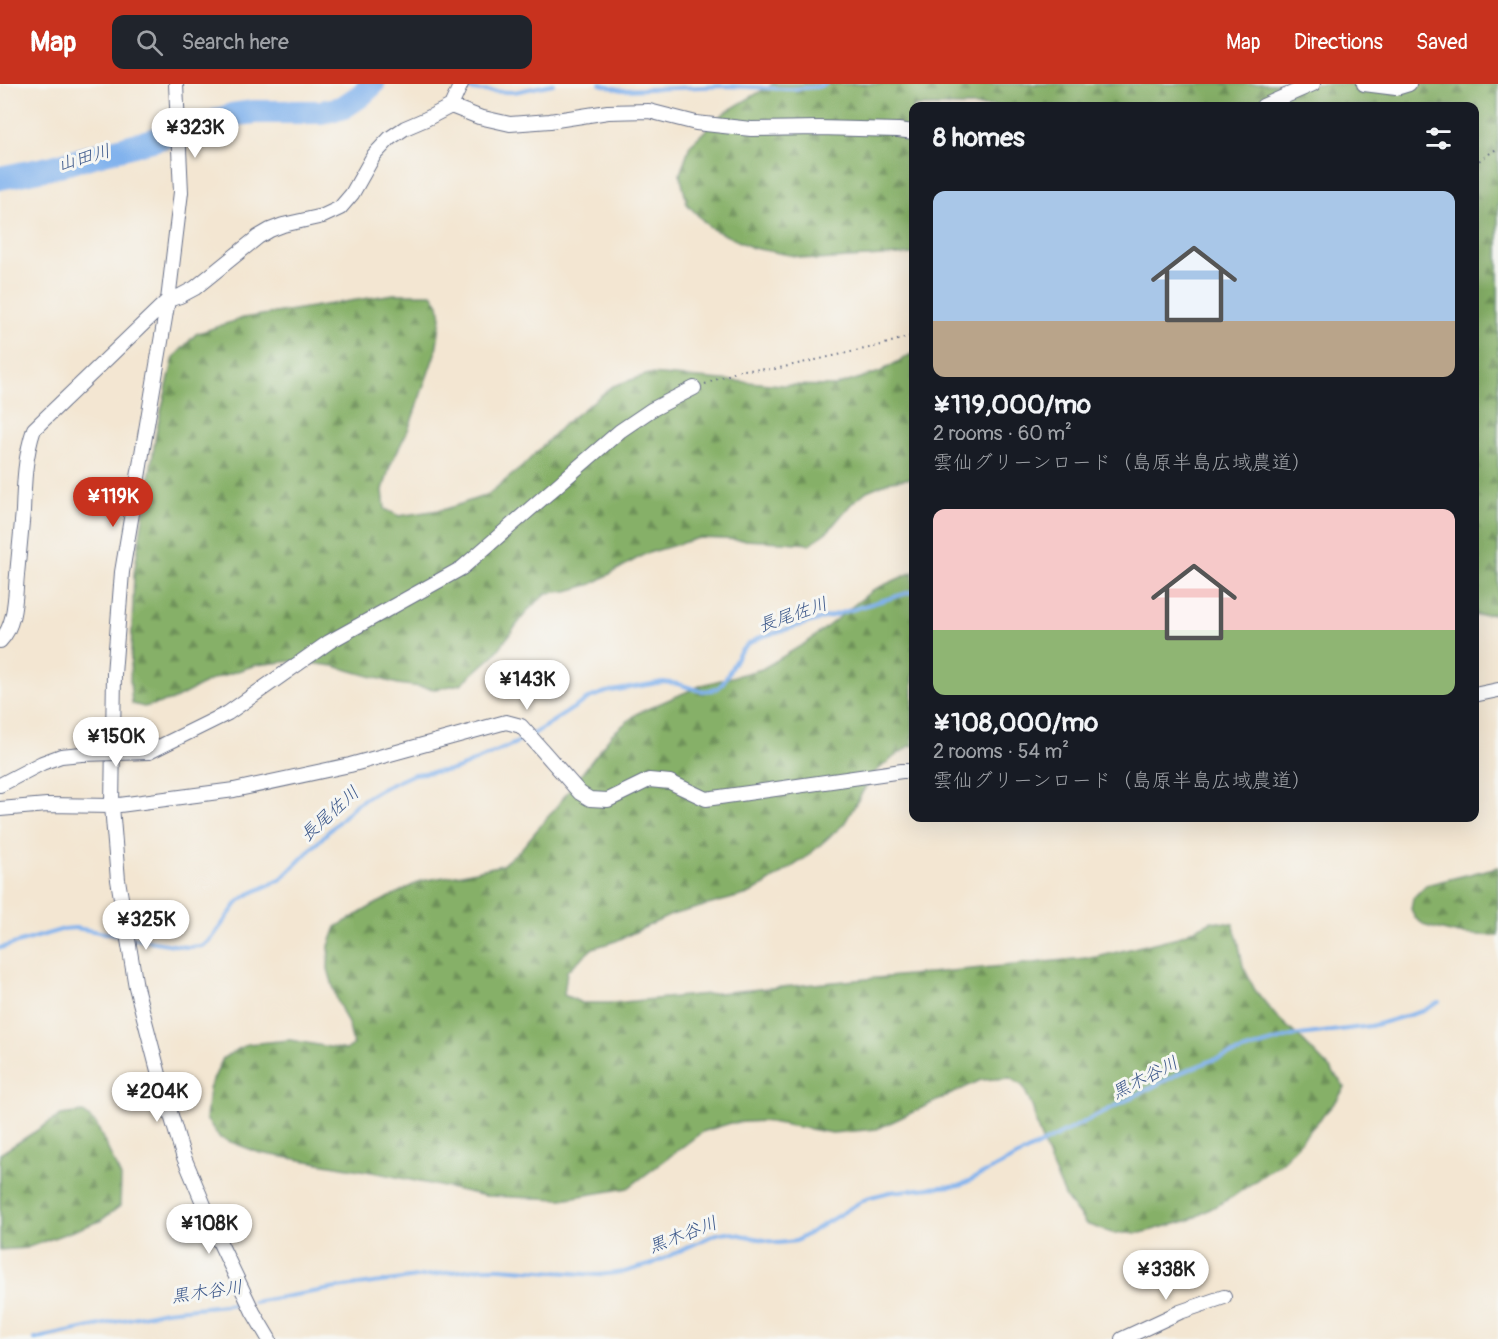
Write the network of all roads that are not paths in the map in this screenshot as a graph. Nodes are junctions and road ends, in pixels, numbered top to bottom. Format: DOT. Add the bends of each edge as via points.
graph roads {
  1 [pos="176,84"];
  2 [pos="1313,84"];
  3 [pos="1364,84"];
  4 [pos="1409,84"];
  5 [pos="456,95"];
  6 [pos="1272,102"];
  7 [pos="909,131"];
  8 [pos="168,300"];
  9 [pos="694,388"];
  10 [pos="0,641"];
  11 [pos="1498,690"];
  12 [pos="1479,694"];
  13 [pos="909,771"];
  14 [pos="0,785"];
  15 [pos="112,806"];
  16 [pos="0,809"];
  17 [pos="1224,1297"];
  18 [pos="268,1339"];
  19 [pos="1122,1339"];
  1 -- 8 [label="street" via="181,192"];
  2 -- 6 [label="street"];
  3 -- 4 [label="street" via="1396,88"];
  5 -- 7 [label="street" via="479,117 510,124 650,111 696,123 751,129"];
  5 -- 8 [label="street" via="426,119 390,138 374,155 340,208 270,230 195,288"];
  8 -- 10 [label="street" via="34,429 24,480 13,615"];
  8 -- 15 [label="street" via="122,572 114,674"];
  9 -- 14 [label="street, bridge" via="620,431 462,568 328,642 228,713 148,752 61,756"];
  11 -- 12 [label="street"];
  13 -- 15 [label="street" via="706,799 670,782 649,780 608,800 590,799 580,793 520,726 506,722 350,765 234,790"];
  15 -- 16 [label="street"];
  15 -- 18 [label="street" via="118,880 136,987 161,1082 183,1155 224,1251"];
  17 -- 19 [label="street"];
}
